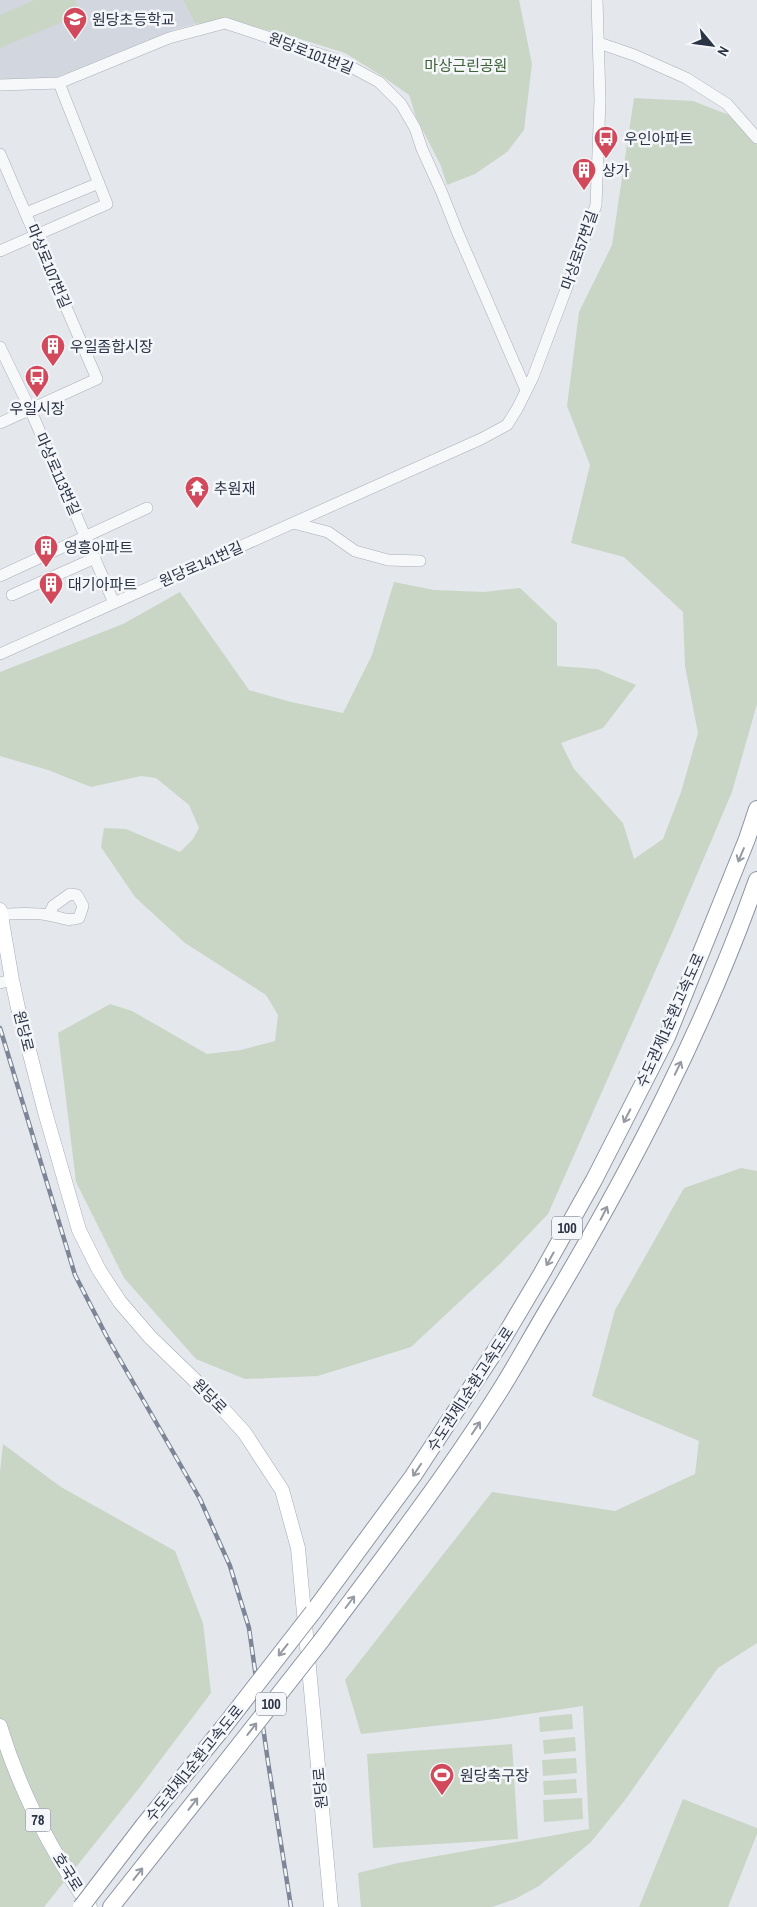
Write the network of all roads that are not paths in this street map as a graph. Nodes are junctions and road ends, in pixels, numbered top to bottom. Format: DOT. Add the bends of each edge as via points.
graph roads {
  1 [pos="597,0"];
  2 [pos="599,43"];
  3 [pos="59,83"];
  4 [pos="0,84"];
  5 [pos="757,138"];
  6 [pos="0,154"];
  7 [pos="99,183"];
  8 [pos="26,213"];
  9 [pos="36,235"];
  10 [pos="0,251"];
  11 [pos="0,347"];
  12 [pos="526,390"];
  13 [pos="30,409"];
  14 [pos="0,422"];
  15 [pos="147,508"];
  16 [pos="293,523"];
  17 [pos="86,537"];
  18 [pos="95,558"];
  19 [pos="420,561"];
  20 [pos="0,576"];
  21 [pos="12,594"];
  22 [pos="114,603"];
  23 [pos="0,654"];
  24 [pos="757,809"];
  25 [pos="757,880"];
  26 [pos="0,910"];
  27 [pos="0,914"];
  28 [pos="49,915"];
  29 [pos="6,982"];
  30 [pos="0,1726"];
  31 [pos="0,1755"];
  32 [pos="104,1876"];
  33 [pos="71,1907"];
  34 [pos="82,1907"];
  35 [pos="90,1907"];
  36 [pos="111,1907"];
  37 [pos="331,1907"];
  1 -- 2 [label="street, 마상로57번길"];
  2 -- 5 [label="street" via="686,78 726,104"];
  2 -- 12 [label="street, 마상로57번길" via="596,205"];
  3 -- 4 [label="street, 원당로101번길"];
  3 -- 7 [label="street"];
  3 -- 12 [label="street, 원당로101번길" via="169,38 225,23 340,61 379,82 401,104 415,128"];
  6 -- 8 [label="street, 마상로107번길"];
  7 -- 8 [label="street"];
  7 -- 9 [label="street" via="107,204"];
  8 -- 9 [label="street, 마상로107번길"];
  9 -- 10 [label="street"];
  9 -- 13 [label="street, 마상로107번길" via="97,379"];
  11 -- 13 [label="street, 마상로113번길"];
  12 -- 16 [label="street, 원당로141번길" via="507,425"];
  13 -- 14 [label="street"];
  13 -- 17 [label="street, 마상로113번길"];
  15 -- 17 [label="street"];
  16 -- 19 [label="street" via="328,532 355,551 388,560"];
  16 -- 22 [label="street, 원당로141번길"];
  17 -- 18 [label="street, 마상로113번길"];
  17 -- 20 [label="street"];
  18 -- 21 [label="street"];
  18 -- 22 [label="street, 마상로113번길"];
  22 -- 23 [label="street, 원당로141번길"];
  24 -- 32 [label="highway, 수도권제1순환고속도로 / 100, one-way, bridge" via="666,1037 575,1214 501,1342 418,1469 313,1612"];
  36 -- 25 [label="highway, 수도권제1순환고속도로 / 100, one-way, bridge" via="321,1641 435,1488 494,1400 590,1239 677,1071 718,980"];
  26 -- 27 [label="main road, 원당로"];
  27 -- 28 [label="street"];
  27 -- 29 [label="main road, 원당로"];
  29 -- 37 [label="main road, 원당로" via="79,1230 99,1270 120,1302 150,1337 244,1432 282,1490 298,1548"];
  30 -- 35 [label="main road, 호국로 / 78" via="9,1756 45,1836"];
  31 -- 34 [label="main road, 호국로 / 78" via="37,1839"];
  32 -- 33 [label="highway, bridge"];
  32 -- 34 [label="highway, 수도권제1순환고속도로 / 100, bridge"];
}
